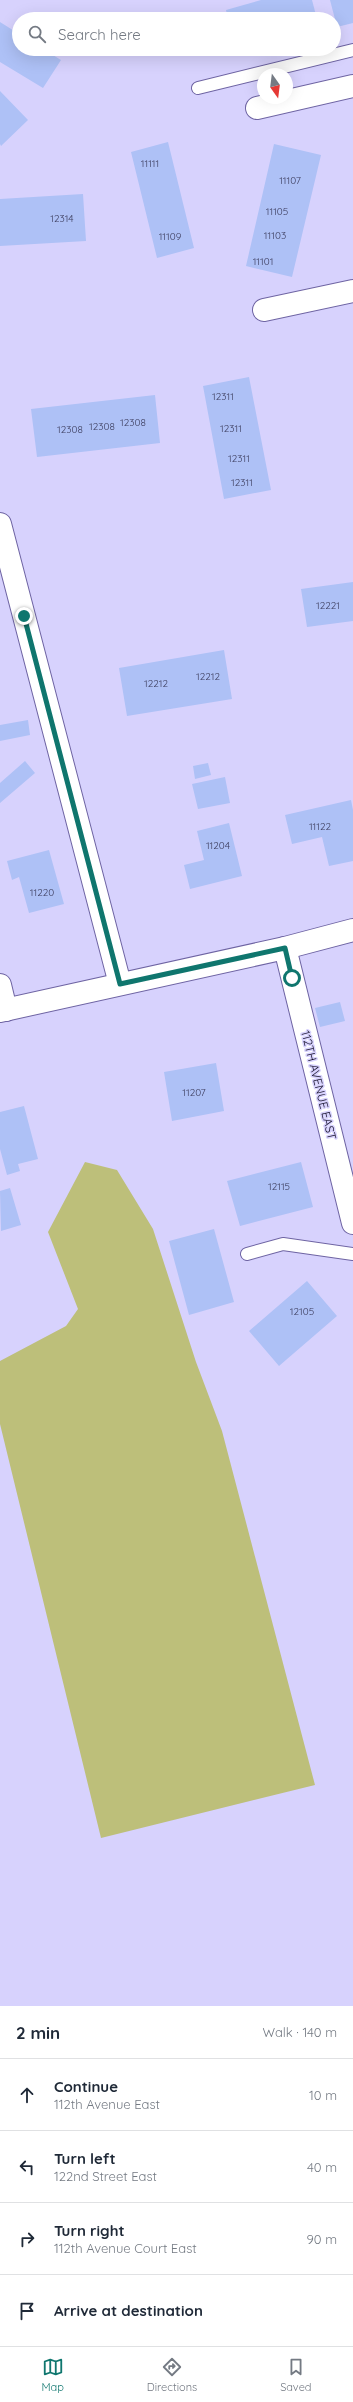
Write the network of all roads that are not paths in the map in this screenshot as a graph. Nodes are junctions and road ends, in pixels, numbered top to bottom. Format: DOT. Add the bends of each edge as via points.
graph roads {
  1 [pos="353,50"];
  2 [pos="341,53"];
  3 [pos="329,56"];
  4 [pos="353,86"];
  5 [pos="198,88"];
  6 [pos="257,108"];
  7 [pos="353,291"];
  8 [pos="264,310"];
  9 [pos="0,524"];
  10 [pos="353,930"];
  11 [pos="285,948"];
  12 [pos="120,984"];
  13 [pos="0,985"];
  14 [pos="3,1010"];
  15 [pos="353,1223"];
  16 [pos="247,1254"];
  17 [pos="353,1254"];
  1 -- 2 [label="lane"];
  3 -- 5 [label="lane"];
  4 -- 6 [label="street"];
  7 -- 8 [label="street"];
  9 -- 12 [label="street"];
  10 -- 11 [label="street"];
  11 -- 12 [label="street"];
  11 -- 15 [label="street, 112TH AVENUE EAST"];
  12 -- 14 [label="street"];
  13 -- 14 [label="street"];
  16 -- 17 [label="lane" via="283,1244"];
}
